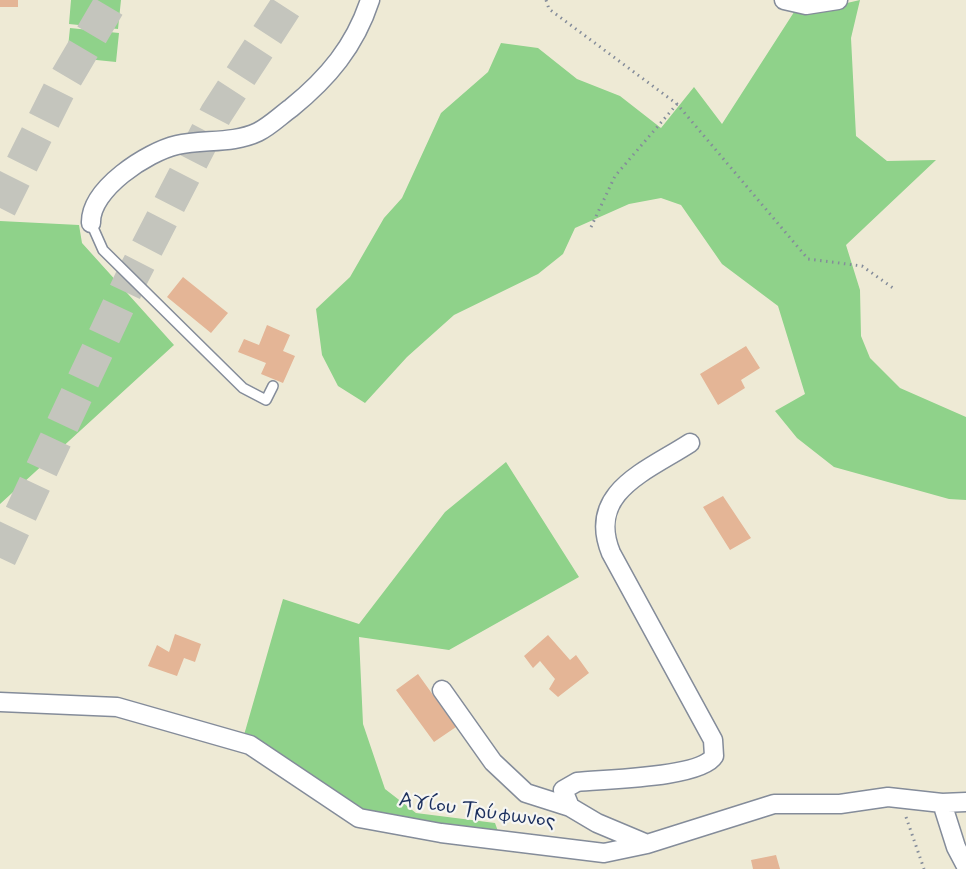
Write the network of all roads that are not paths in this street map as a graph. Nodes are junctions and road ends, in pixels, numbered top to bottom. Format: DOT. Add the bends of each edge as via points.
graph roads {
  1 [pos="370,0"];
  2 [pos="784,0"];
  3 [pos="838,0"];
  4 [pos="91,223"];
  5 [pos="273,386"];
  6 [pos="690,443"];
  7 [pos="442,690"];
  8 [pos="0,702"];
  9 [pos="966,802"];
  10 [pos="942,803"];
  11 [pos="570,807"];
  12 [pos="647,844"];
  13 [pos="966,866"];
  1 -- 4 [label="street" via="342,57 309,93 250,135 178,145 150,156 103,192 92,211"];
  2 -- 3 [label="street" via="807,5"];
  4 -- 5 [label="lane" via="103,250 243,388 266,400"];
  6 -- 11 [label="street" via="613,496 605,513 604,531 611,553 714,740 714,756 708,763 688,770 577,782 563,790"];
  7 -- 11 [label="street" via="493,762 526,793"];
  8 -- 12 [label="street, Αγίου Τρύφωνος" via="117,707 250,745 359,818 604,854"];
  9 -- 10 [label="street, Αγίου Τρύφωνος"];
  10 -- 12 [label="street, Αγίου Τρύφωνος" via="900,797 840,804 761,806"];
  10 -- 13 [label="street"];
  11 -- 12 [label="street"];
}
